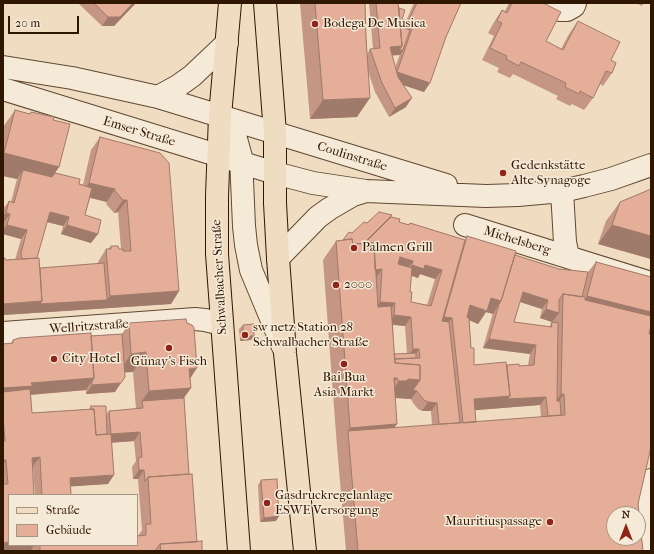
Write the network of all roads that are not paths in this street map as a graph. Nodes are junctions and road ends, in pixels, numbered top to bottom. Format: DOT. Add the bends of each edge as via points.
graph roads {
  1 [pos="230,3"];
  2 [pos="265,3"];
  3 [pos="544,3"];
  4 [pos="575,3"];
  5 [pos="227,43"];
  6 [pos="3,67"];
  7 [pos="3,89"];
  8 [pos="158,97"];
  9 [pos="220,116"];
  10 [pos="275,133"];
  11 [pos="219,156"];
  12 [pos="242,163"];
  13 [pos="651,165"];
  14 [pos="275,173"];
  15 [pos="366,191"];
  16 [pos="562,191"];
  17 [pos="486,196"];
  18 [pos="466,225"];
  19 [pos="568,256"];
  20 [pos="278,258"];
  21 [pos="651,283"];
  22 [pos="222,324"];
  23 [pos="3,333"];
  24 [pos="285,353"];
  25 [pos="651,480"];
  26 [pos="301,547"];
  27 [pos="240,551"];
  28 [pos="642,551"];
  1 -- 5 [label="main road, Schwalbacher Straße"];
  2 -- 10 [label="main road"];
  3 -- 4 [label="street" via="560,10 567,10"];
  5 -- 8 [label="street" via="192,76"];
  5 -- 9 [label="main road, Schwalbacher Straße"];
  6 -- 8 [label="street" via="72,78"];
  7 -- 11 [label="street, Emser Straße"];
  8 -- 9 [label="street"];
  9 -- 10 [label="street, Coulinstraße"];
  9 -- 11 [label="main road, Schwalbacher Straße"];
  9 -- 12 [label="street" via="236,139"];
  10 -- 14 [label="main road"];
  10 -- 17 [label="street, Coulinstraße" via="408,175"];
  11 -- 12 [label="street, Emser Straße"];
  11 -- 22 [label="main road, Schwalbacher Straße" via="217,254"];
  12 -- 14 [label="street, Emser Straße"];
  12 -- 24 [label="street" via="243,212 248,258 254,280"];
  13 -- 16 [label="street, Coulinstraße" via="612,179"];
  14 -- 15 [label="street, Coulinstraße" via="313,183"];
  14 -- 20 [label="main road"];
  15 -- 17 [label="street, Coulinstraße"];
  15 -- 20 [label="street" via="353,195 318,217"];
  16 -- 17 [label="street, Coulinstraße"];
  16 -- 19 [label="street, Michelsberg"];
  18 -- 19 [label="street, Michelsberg"];
  19 -- 21 [label="street, Michelsberg"];
  20 -- 24 [label="main road"];
  22 -- 23 [label="street, Wellritzstraße" via="195,319"];
  22 -- 27 [label="main road, Schwalbacher Straße"];
  24 -- 26 [label="main road"];
  25 -- 28 [label="street" via="641,525"];
}
